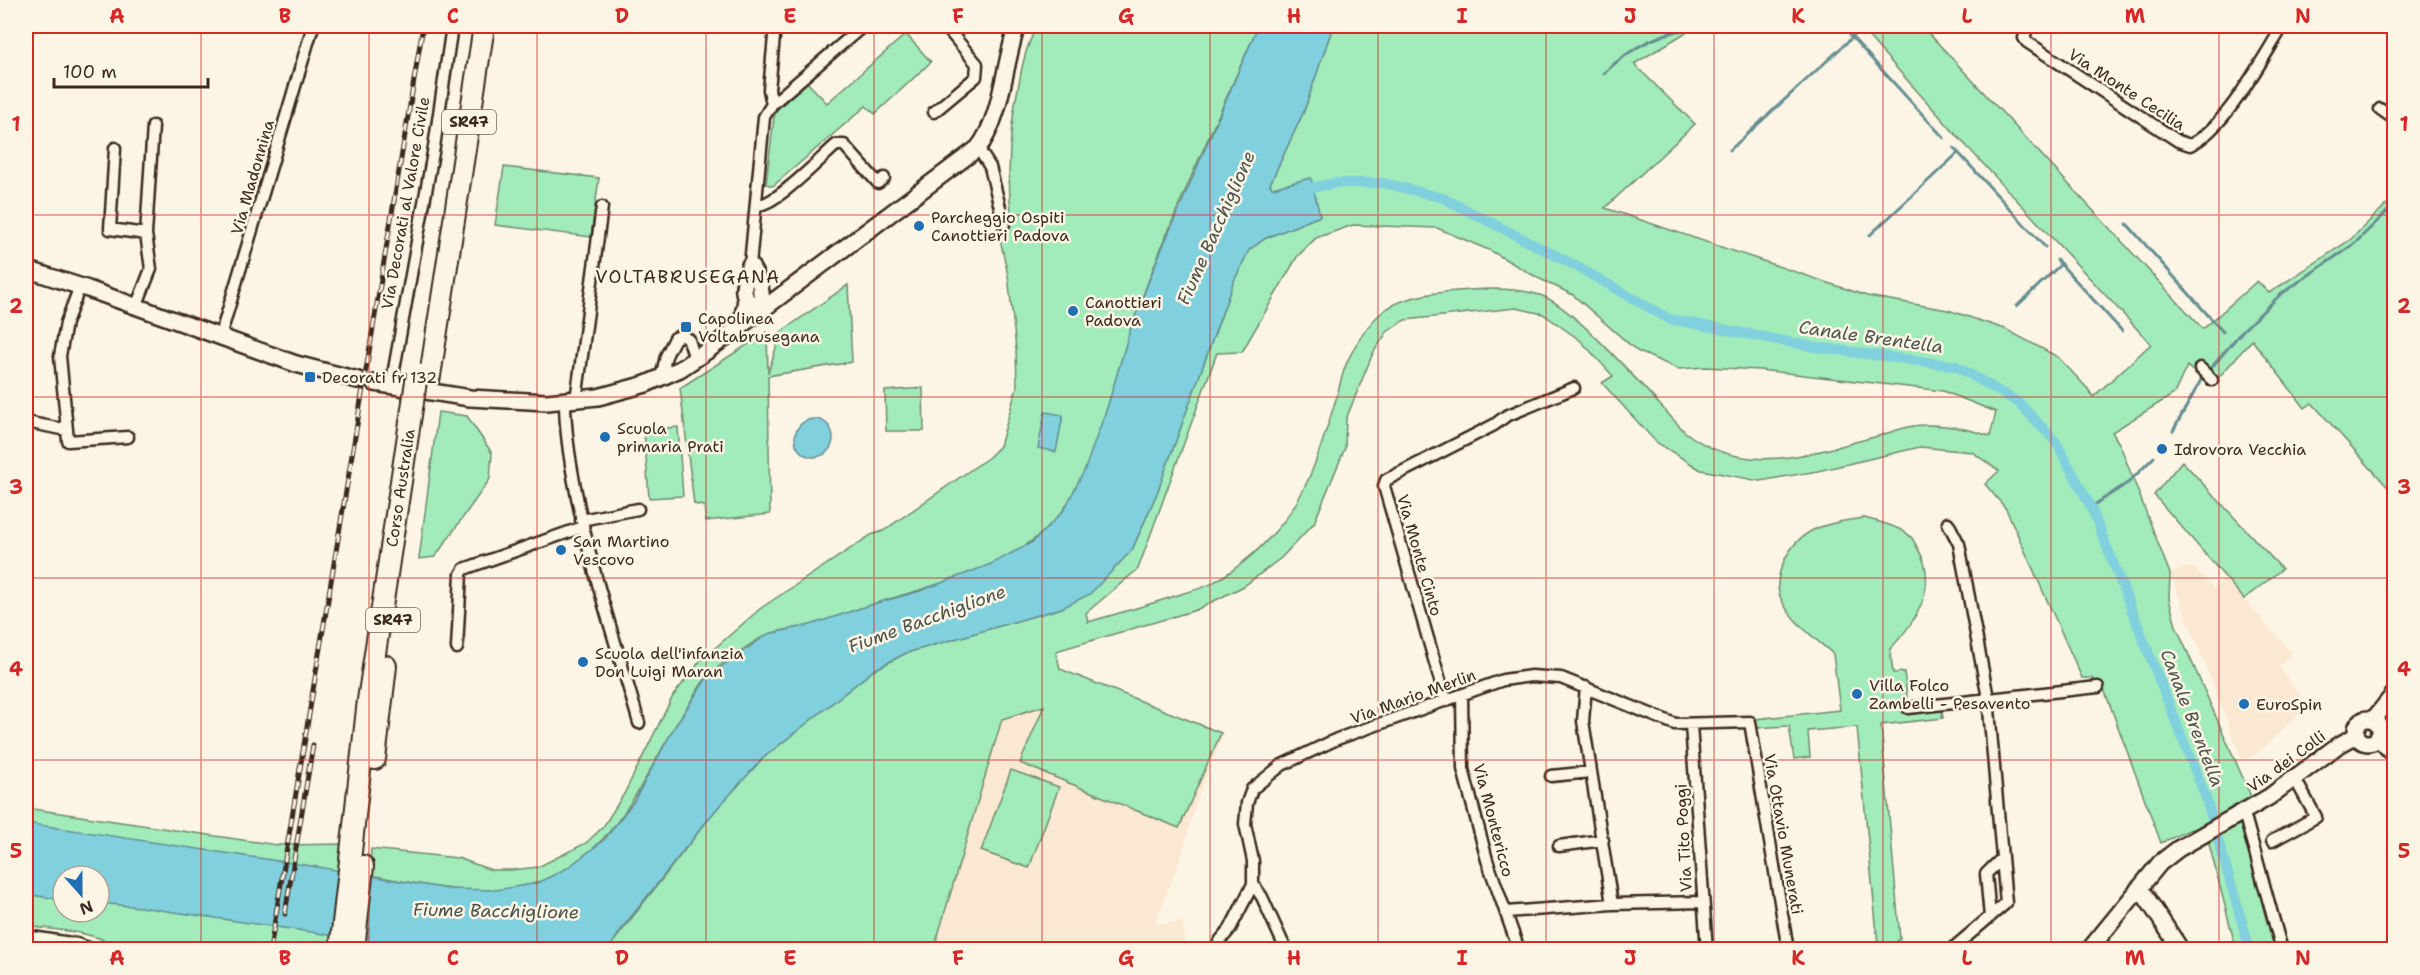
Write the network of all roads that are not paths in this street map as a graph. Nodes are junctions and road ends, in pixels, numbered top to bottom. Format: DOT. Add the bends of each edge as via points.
graph roads {
  1 [pos="313,26"];
  2 [pos="453,26"];
  3 [pos="471,26"];
  4 [pos="484,26"];
  5 [pos="775,26"];
  6 [pos="863,26"];
  7 [pos="945,26"];
  8 [pos="1017,26"];
  9 [pos="2028,26"];
  10 [pos="2283,26"];
  11 [pos="772,104"];
  12 [pos="2380,109"];
  13 [pos="934,112"];
  14 [pos="2394,119"];
  15 [pos="153,126"];
  16 [pos="115,148"];
  17 [pos="978,148"];
  18 [pos="884,178"];
  19 [pos="756,205"];
  20 [pos="602,207"];
  21 [pos="1004,224"];
  22 [pos="146,234"];
  23 [pos="750,265"];
  24 [pos="26,269"];
  25 [pos="760,284"];
  26 [pos="80,286"];
  27 [pos="790,291"];
  28 [pos="744,297"];
  29 [pos="136,307"];
  30 [pos="761,312"];
  31 [pos="738,329"];
  32 [pos="220,337"];
  33 [pos="695,359"];
  34 [pos="2200,368"];
  35 [pos="424,375"];
  36 [pos="661,378"];
  37 [pos="358,380"];
  38 [pos="2212,380"];
  39 [pos="375,383"];
  40 [pos="392,386"];
  41 [pos="1574,388"];
  42 [pos="571,400"];
  43 [pos="26,422"];
  44 [pos="67,429"];
  45 [pos="128,437"];
  46 [pos="638,508"];
  47 [pos="1948,523"];
  48 [pos="582,524"];
  49 [pos="457,648"];
  50 [pos="1586,687"];
  51 [pos="2098,687"];
  52 [pos="2394,694"];
  53 [pos="1462,695"];
  54 [pos="1988,698"];
  55 [pos="1446,701"];
  56 [pos="1908,708"];
  57 [pos="2373,720"];
  58 [pos="639,723"];
  59 [pos="1750,724"];
  60 [pos="1691,725"];
  61 [pos="2357,735"];
  62 [pos="2376,739"];
  63 [pos="2394,758"];
  64 [pos="1591,772"];
  65 [pos="1551,776"];
  66 [pos="2295,779"];
  67 [pos="2240,815"];
  68 [pos="359,838"];
  69 [pos="1603,840"];
  70 [pos="2272,841"];
  71 [pos="1559,846"];
  72 [pos="2002,858"];
  73 [pos="1252,884"];
  74 [pos="2138,889"];
  75 [pos="1702,902"];
  76 [pos="1612,904"];
  77 [pos="1506,912"];
  78 [pos="1990,916"];
  79 [pos="26,936"];
  80 [pos="1219,942"];
  81 [pos="95,950"];
  82 [pos="340,950"];
  83 [pos="354,950"];
  84 [pos="1286,950"];
  85 [pos="1519,950"];
  86 [pos="1707,950"];
  87 [pos="1788,950"];
  88 [pos="1950,950"];
  89 [pos="2089,950"];
  90 [pos="2181,950"];
  91 [pos="2282,950"];
  1 -- 32 [label="street, Via Madonnina"];
  2 -- 40 [label="street, Via Decorati al Valore Civile"];
  3 -- 35 [label="highway, Corso Australia / SR47"];
  4 -- 35 [label="highway, Corso Australia / SR47"];
  5 -- 11 [label="street" via="769,90"];
  6 -- 11 [label="street"];
  7 -- 13 [label="street" via="977,64 976,77"];
  8 -- 17 [label="street" via="988,136"];
  9 -- 10 [label="street, Via Monte Cecilia" via="2024,38 2027,42 2178,141 2190,145 2229,109"];
  11 -- 19 [label="street" via="764,117"];
  12 -- 14 [label="street"];
  15 -- 22 [label="street"];
  16 -- 22 [label="street" via="110,229"];
  17 -- 21 [label="street" via="990,167"];
  17 -- 27 [label="street"];
  18 -- 19 [label="street" via="878,183 844,145 836,145 776,197 763,206"];
  19 -- 23 [label="street"];
  20 -- 42 [label="street"];
  22 -- 29 [label="street" via="151,269"];
  23 -- 25 [label="street"];
  23 -- 28 [label="street"];
  24 -- 26 [label="street"];
  25 -- 27 [label="street"];
  25 -- 30 [label="street"];
  26 -- 29 [label="street"];
  26 -- 44 [label="street" via="66,323 60,357"];
  27 -- 30 [label="street"];
  28 -- 30 [label="street" via="746,303"];
  28 -- 31 [label="street"];
  29 -- 32 [label="street"];
  30 -- 31 [label="street"];
  31 -- 33 [label="street"];
  32 -- 37 [label="street" via="296,364"];
  33 -- 36 [label="street"];
  33 -- 36 [label="street" via="689,340 683,335 675,338"];
  34 -- 38 [label="street"];
  35 -- 68 [label="highway, Corso Australia / SR47, bridge" via="368,700"];
  36 -- 42 [label="street" via="619,393"];
  39 -- 40 [label="street"];
  40 -- 42 [label="street" via="492,400"];
  41 -- 55 [label="street, Via Monte Cinto" via="1506,416 1386,480 1384,486"];
  42 -- 48 [label="street" via="571,465"];
  43 -- 44 [label="street"];
  44 -- 45 [label="street" via="68,441"];
  46 -- 48 [label="street"];
  47 -- 54 [label="street" via="1959,543"];
  48 -- 49 [label="street" via="464,569"];
  48 -- 58 [label="street"];
  50 -- 53 [label="street, Via Mario Merlin" via="1561,678 1531,676 1503,680"];
  50 -- 60 [label="street, Via Mario Merlin" via="1662,720"];
  50 -- 64 [label="street" via="1583,721"];
  51 -- 54 [label="street"];
  52 -- 57 [label="street, Via dei Colli"];
  53 -- 55 [label="street, Via Mario Merlin"];
  53 -- 77 [label="street, Via Montericco" via="1463,769 1487,861"];
  54 -- 56 [label="street"];
  54 -- 72 [label="street"];
  55 -- 73 [label="street, Via Mario Merlin" via="1336,739 1282,765 1252,789 1245,824 1253,861"];
  57 -- 61 [label="street, Via dei Colli" via="2360,722"];
  57 -- 62 [label="street" via="2380,729"];
  59 -- 60 [label="street, Via Mario Merlin"];
  59 -- 87 [label="street, Via Ottavio Munerati"];
  60 -- 75 [label="street, Via Tito Poggi"];
  61 -- 62 [label="street" via="2365,742"];
  61 -- 66 [label="street, Via dei Colli"];
  62 -- 63 [label="street"];
  64 -- 65 [label="street"];
  64 -- 69 [label="street"];
  66 -- 67 [label="street, Via dei Colli"];
  66 -- 70 [label="street" via="2316,817"];
  67 -- 74 [label="street, Via dei Colli" via="2160,862"];
  67 -- 91 [label="street" via="2246,820"];
  68 -- 82 [label="highway, Corso Australia / SR47"];
  68 -- 83 [label="highway, Corso Australia / SR47"];
  69 -- 71 [label="street"];
  69 -- 76 [label="street"];
  72 -- 78 [label="street" via="1986,874"];
  72 -- 78 [label="street" via="2006,903"];
  73 -- 80 [label="street, Via Mario Merlin" via="1230,929"];
  73 -- 84 [label="street"];
  74 -- 89 [label="street"];
  74 -- 90 [label="street"];
  75 -- 76 [label="street"];
  75 -- 86 [label="street, Via Tito Poggi"];
  76 -- 77 [label="street"];
  77 -- 85 [label="street, Via Montericco"];
  78 -- 88 [label="street"];
  79 -- 81 [label="street"];
}
